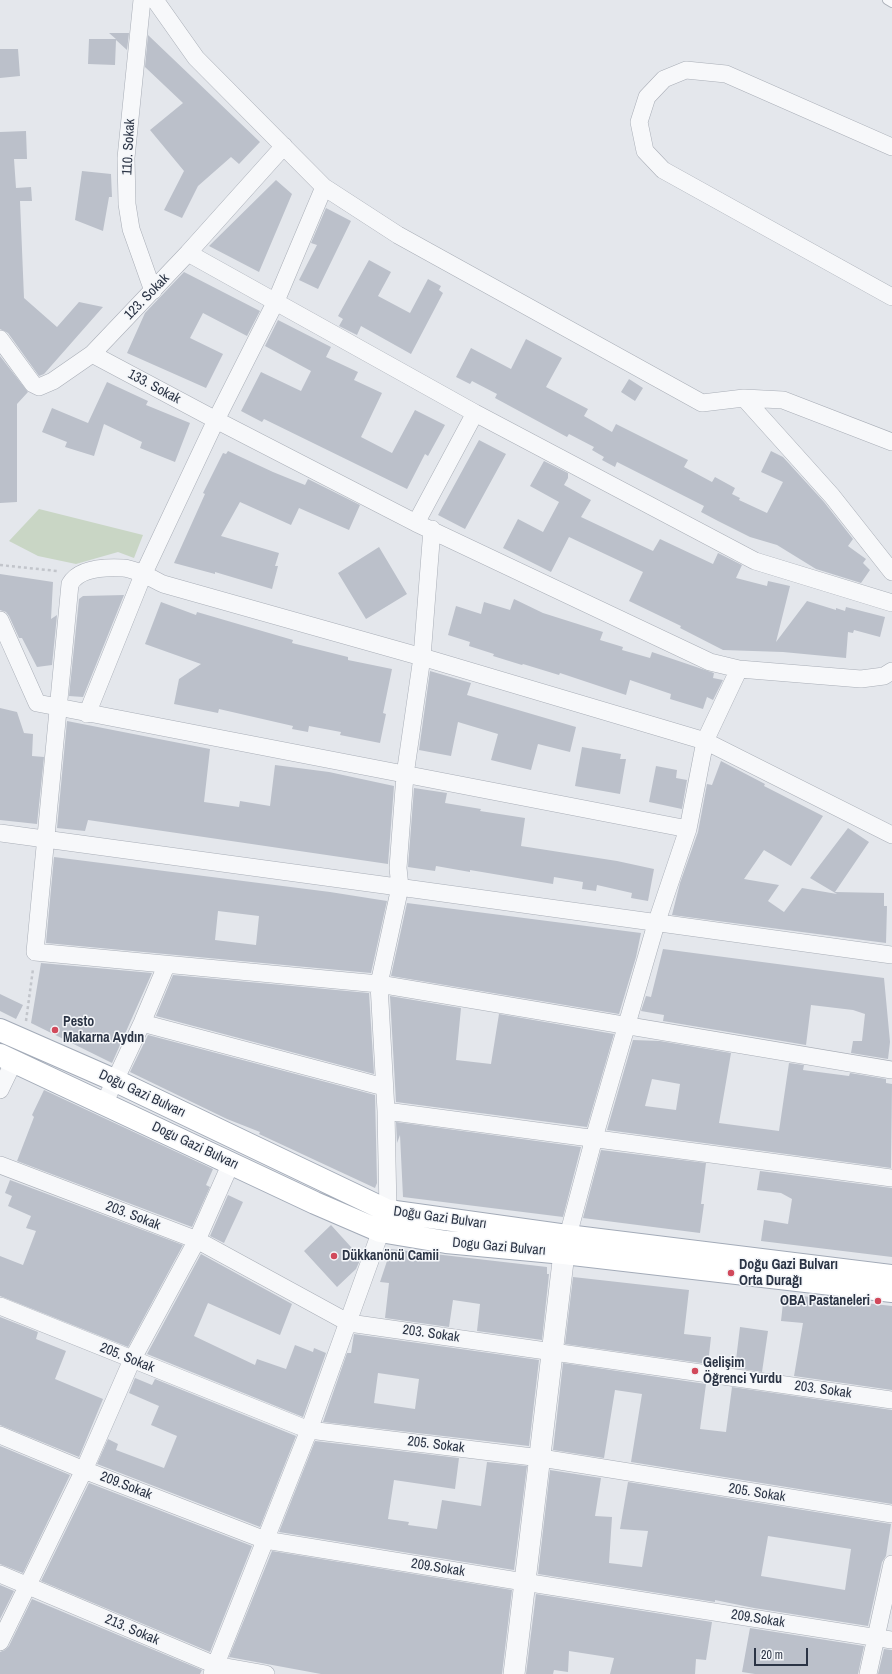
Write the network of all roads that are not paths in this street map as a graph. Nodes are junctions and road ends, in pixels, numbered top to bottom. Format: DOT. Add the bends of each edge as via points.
graph roads {
  1 [pos="142,0"];
  2 [pos="155,0"];
  3 [pos="887,0"];
  4 [pos="892,3"];
  5 [pos="284,146"];
  6 [pos="892,147"];
  7 [pos="324,187"];
  8 [pos="188,253"];
  9 [pos="153,290"];
  10 [pos="892,297"];
  11 [pos="276,301"];
  12 [pos="0,339"];
  13 [pos="92,354"];
  14 [pos="744,398"];
  15 [pos="475,413"];
  16 [pos="216,420"];
  17 [pos="892,442"];
  18 [pos="424,526"];
  19 [pos="892,572"];
  20 [pos="143,575"];
  21 [pos="892,603"];
  22 [pos="0,620"];
  23 [pos="422,657"];
  24 [pos="740,669"];
  25 [pos="892,671"];
  26 [pos="59,708"];
  27 [pos="87,714"];
  28 [pos="705,741"];
  29 [pos="404,774"];
  30 [pos="688,829"];
  31 [pos="0,833"];
  32 [pos="47,839"];
  33 [pos="892,839"];
  34 [pos="400,887"];
  35 [pos="656,924"];
  36 [pos="892,955"];
  37 [pos="166,966"];
  38 [pos="379,984"];
  39 [pos="142,1023"];
  40 [pos="627,1025"];
  41 [pos="0,1030"];
  42 [pos="7,1058"];
  43 [pos="892,1070"];
  44 [pos="114,1080"];
  45 [pos="384,1087"];
  46 [pos="0,1090"];
  47 [pos="104,1104"];
  48 [pos="386,1111"];
  49 [pos="594,1138"];
  50 [pos="231,1163"];
  51 [pos="0,1165"];
  52 [pos="892,1178"];
  53 [pos="384,1221"];
  54 [pos="197,1240"];
  55 [pos="565,1244"];
  56 [pos="892,1276"];
  57 [pos="892,1291"];
  58 [pos="0,1306"];
  59 [pos="348,1322"];
  60 [pos="551,1352"];
  61 [pos="132,1360"];
  62 [pos="892,1400"];
  63 [pos="310,1430"];
  64 [pos="0,1435"];
  65 [pos="540,1458"];
  66 [pos="84,1470"];
  67 [pos="892,1514"];
  68 [pos="265,1540"];
  69 [pos="892,1564"];
  70 [pos="0,1574"];
  71 [pos="524,1582"];
  72 [pos="28,1587"];
  73 [pos="884,1638"];
  74 [pos="0,1642"];
  75 [pos="214,1669"];
  76 [pos="266,1674"];
  77 [pos="514,1674"];
  78 [pos="868,1674"];
  1 -- 9 [label="street, 110. Sokak" via="126,158 127,204 131,229"];
  2 -- 5 [label="street" via="196,58"];
  3 -- 4 [label="lane"];
  5 -- 7 [label="street"];
  5 -- 8 [label="street, 123. Sokak"];
  6 -- 10 [label="street" via="726,74 686,70 664,79 647,97 639,122 645,151 663,170"];
  7 -- 11 [label="street"];
  7 -- 14 [label="street" via="398,235 702,403"];
  8 -- 9 [label="street, 123. Sokak"];
  8 -- 11 [label="street"];
  9 -- 13 [label="street, 123. Sokak"];
  11 -- 15 [label="street"];
  11 -- 16 [label="street"];
  12 -- 13 [label="street, 123. Sokak" via="33,384 39,387 53,381"];
  13 -- 16 [label="street, 133. Sokak"];
  14 -- 17 [label="street" via="783,400"];
  14 -- 19 [label="street" via="832,496"];
  15 -- 18 [label="street"];
  15 -- 21 [label="street" via="755,561"];
  16 -- 18 [label="street, 133. Sokak"];
  16 -- 20 [label="street"];
  18 -- 23 [label="street"];
  18 -- 24 [label="street, 133. Sokak" via="710,662"];
  20 -- 23 [label="street" via="163,584"];
  20 -- 26 [label="street" via="124,568 89,570 79,574 70,584"];
  20 -- 27 [label="street"];
  22 -- 26 [label="street" via="37,703"];
  23 -- 28 [label="street"];
  23 -- 29 [label="street"];
  24 -- 25 [label="street, 133. Sokak" via="861,679 884,676"];
  24 -- 28 [label="street"];
  26 -- 27 [label="street"];
  26 -- 32 [label="street"];
  27 -- 29 [label="street"];
  28 -- 30 [label="street"];
  28 -- 33 [label="street"];
  29 -- 30 [label="street"];
  29 -- 34 [label="street" via="398,868"];
  30 -- 35 [label="street"];
  31 -- 32 [label="street"];
  32 -- 34 [label="street"];
  32 -- 37 [label="street" via="35,952"];
  34 -- 35 [label="street"];
  34 -- 38 [label="street"];
  35 -- 36 [label="street"];
  35 -- 40 [label="street"];
  37 -- 38 [label="street"];
  37 -- 39 [label="street"];
  38 -- 40 [label="street"];
  38 -- 45 [label="street"];
  39 -- 44 [label="street"];
  39 -- 45 [label="street"];
  40 -- 43 [label="street"];
  40 -- 49 [label="street"];
  41 -- 44 [label="main road, Doğu Gazi Bulvarı"];
  42 -- 46 [label="street"];
  42 -- 47 [label="main road, Dogu Gazi Bulvarı"];
  44 -- 47 [label="street"];
  44 -- 53 [label="main road, Doğu Gazi Bulvarı"];
  45 -- 48 [label="street"];
  47 -- 50 [label="main road, Dogu Gazi Bulvarı"];
  48 -- 49 [label="street"];
  48 -- 53 [label="street"];
  49 -- 52 [label="street"];
  49 -- 55 [label="street"];
  50 -- 53 [label="main road, Dogu Gazi Bulvarı" via="316,1203"];
  50 -- 54 [label="street"];
  51 -- 54 [label="street, 203. Sokak"];
  53 -- 55 [label="main road, Doğu Gazi Bulvarı"];
  53 -- 59 [label="street"];
  54 -- 59 [label="street, 203. Sokak"];
  54 -- 61 [label="street"];
  55 -- 56 [label="main road, Doğu Gazi Bulvarı"];
  55 -- 57 [label="main road, Dogu Gazi Bulvarı"];
  55 -- 60 [label="street"];
  58 -- 61 [label="street, 205. Sokak"];
  59 -- 60 [label="street, 203. Sokak"];
  59 -- 63 [label="street"];
  60 -- 62 [label="street, 203. Sokak"];
  60 -- 65 [label="street"];
  61 -- 63 [label="street, 205. Sokak"];
  61 -- 66 [label="street"];
  63 -- 65 [label="street, 205. Sokak"];
  63 -- 68 [label="street"];
  64 -- 66 [label="street, 209.Sokak"];
  65 -- 67 [label="street, 205. Sokak"];
  65 -- 71 [label="street"];
  66 -- 68 [label="street, 209.Sokak"];
  66 -- 72 [label="street"];
  68 -- 71 [label="street, 209.Sokak"];
  68 -- 75 [label="street"];
  69 -- 73 [label="street"];
  70 -- 72 [label="street, 213. Sokak"];
  71 -- 73 [label="street, 209.Sokak"];
  71 -- 77 [label="street"];
  72 -- 74 [label="street"];
  72 -- 75 [label="street, 213. Sokak"];
  73 -- 78 [label="street"];
  75 -- 76 [label="street, 213. Sokak"];
}
